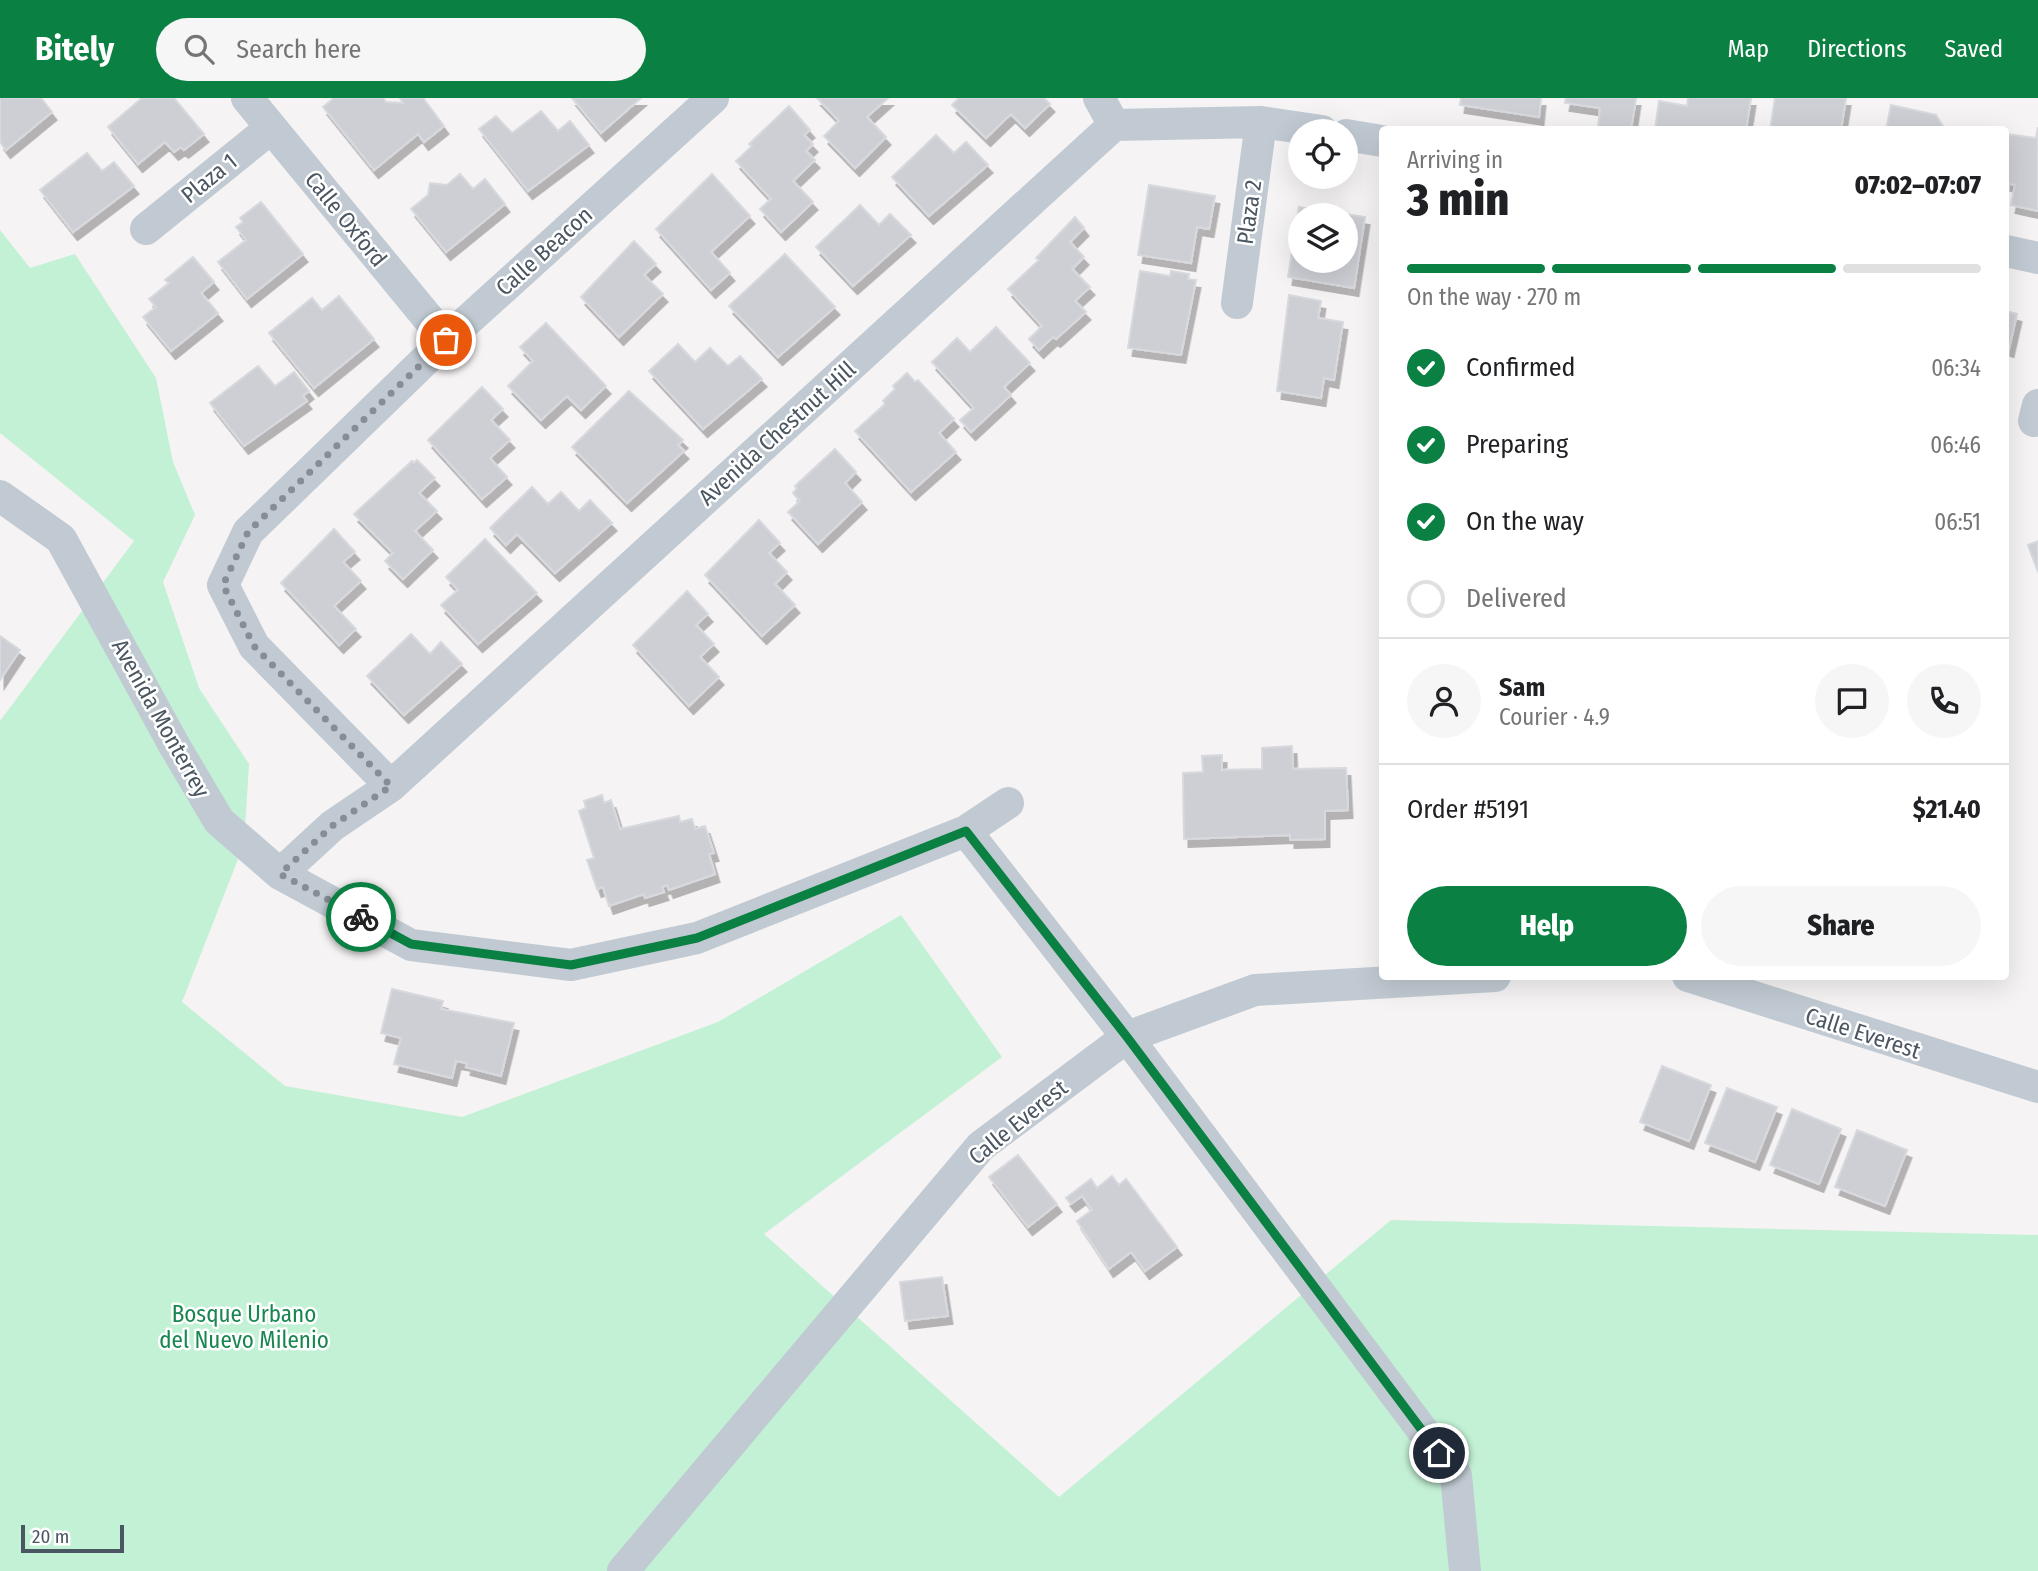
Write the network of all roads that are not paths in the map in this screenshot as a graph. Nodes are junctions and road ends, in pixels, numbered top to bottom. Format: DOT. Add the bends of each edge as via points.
graph roads {
  1 [pos="247,98"];
  2 [pos="712,98"];
  3 [pos="1099,98"];
  4 [pos="1261,122"];
  5 [pos="1114,125"];
  6 [pos="1288,126"];
  7 [pos="271,128"];
  8 [pos="1358,137"];
  9 [pos="1379,140"];
  10 [pos="146,229"];
  11 [pos="2009,251"];
  12 [pos="2038,258"];
  13 [pos="1237,303"];
  14 [pos="446,340"];
  15 [pos="0,496"];
  16 [pos="391,786"];
  17 [pos="1008,803"];
  18 [pos="966,831"];
  19 [pos="280,874"];
  20 [pos="1426,980"];
  21 [pos="1701,980"];
  22 [pos="1127,1037"];
  23 [pos="2038,1087"];
  24 [pos="623,1571"];
  25 [pos="1465,1571"];
  1 -- 7 [label="street, Calle Oxford"];
  2 -- 14 [label="street, Calle Beacon"];
  3 -- 5 [label="street"];
  4 -- 5 [label="street"];
  4 -- 6 [label="street"];
  4 -- 13 [label="street, Plaza 2"];
  5 -- 16 [label="street, Avenida Chestnut Hill"];
  7 -- 10 [label="street, Plaza 1"];
  7 -- 14 [label="street, Calle Oxford"];
  8 -- 9 [label="street"];
  11 -- 12 [label="street"];
  14 -- 16 [label="street, Calle Beacon" via="248,532 223,585 254,646"];
  15 -- 19 [label="street, Avenida Monterrey" via="61,539 219,821"];
  16 -- 19 [label="street, Avenida Chestnut Hill" via="332,826"];
  17 -- 18 [label="street, Avenida Monterrey"];
  18 -- 19 [label="street, Avenida Monterrey" via="697,938 571,965 411,944"];
  18 -- 22 [label="street"];
  20 -- 22 [label="street, Calle Everest" via="1255,990"];
  21 -- 23 [label="street, Calle Everest"];
  22 -- 24 [label="street, Calle Everest" via="981,1146"];
  22 -- 25 [label="street" via="1456,1475"];
}
